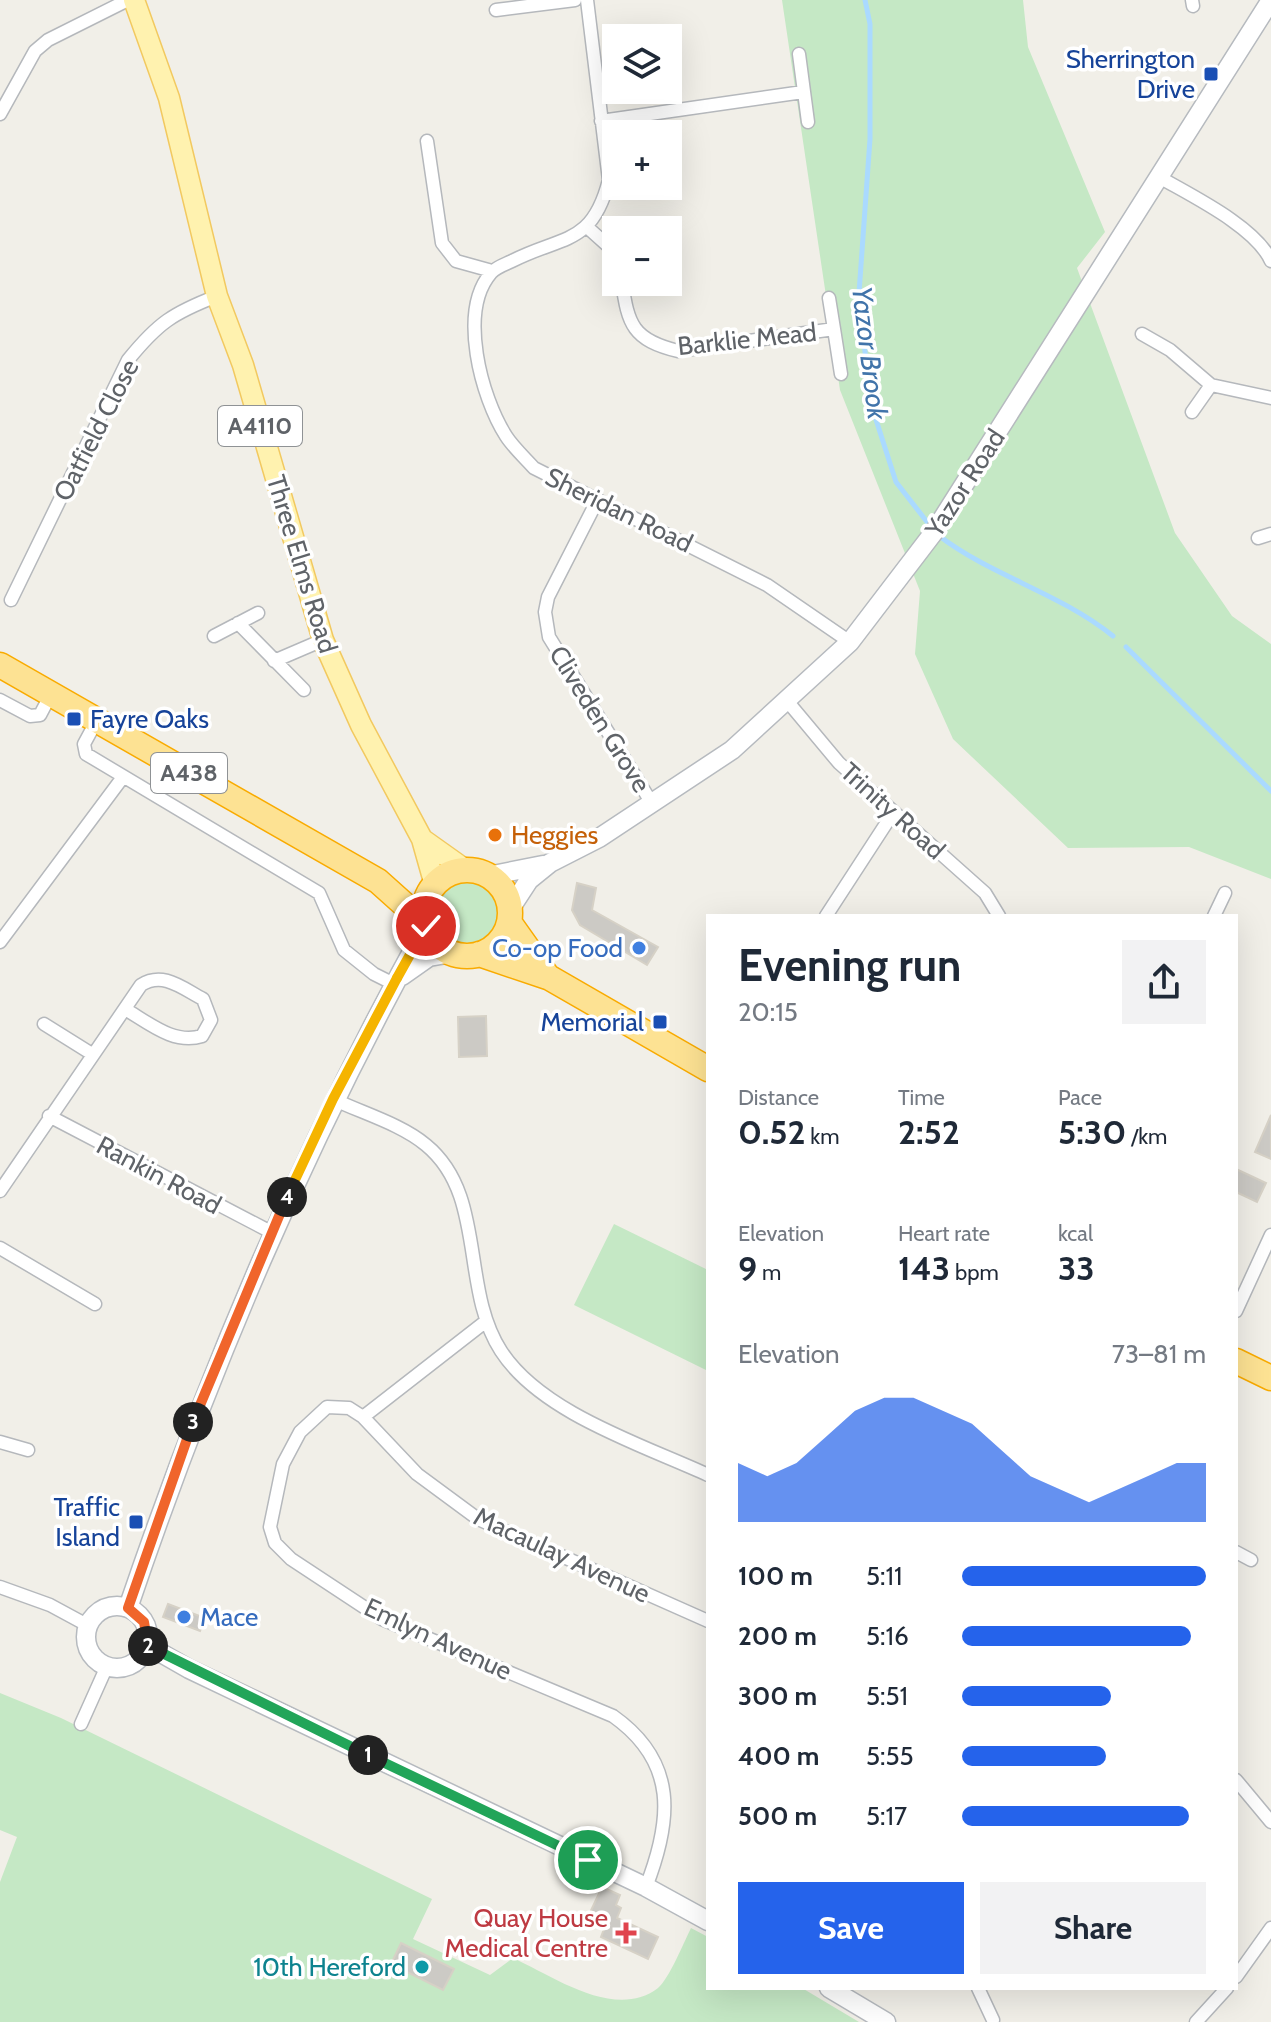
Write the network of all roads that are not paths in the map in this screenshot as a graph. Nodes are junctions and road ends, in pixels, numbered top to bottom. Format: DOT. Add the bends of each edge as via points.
graph roads {
  1 [pos="128,0"];
  2 [pos="134,0"];
  3 [pos="575,0"];
  4 [pos="587,0"];
  5 [pos="1271,0"];
  6 [pos="496,10"];
  7 [pos="799,54"];
  8 [pos="803,92"];
  9 [pos="0,114"];
  10 [pos="601,121"];
  11 [pos="808,122"];
  12 [pos="427,141"];
  13 [pos="1159,177"];
  14 [pos="587,227"];
  15 [pos="602,240"];
  16 [pos="1268,245"];
  17 [pos="1271,261"];
  18 [pos="492,271"];
  19 [pos="217,296"];
  20 [pos="624,296"];
  21 [pos="829,298"];
  22 [pos="834,329"];
  23 [pos="1142,334"];
  24 [pos="841,374"];
  25 [pos="1211,385"];
  26 [pos="1271,398"];
  27 [pos="1192,412"];
  28 [pos="597,501"];
  29 [pos="1271,534"];
  30 [pos="1258,538"];
  31 [pos="11,600"];
  32 [pos="258,613"];
  33 [pos="238,623"];
  34 [pos="214,636"];
  35 [pos="323,640"];
  36 [pos="850,642"];
  37 [pos="274,661"];
  38 [pos="0,665"];
  39 [pos="304,690"];
  40 [pos="51,694"];
  41 [pos="0,700"];
  42 [pos="788,702"];
  43 [pos="97,720"];
  44 [pos="123,777"];
  45 [pos="653,805"];
  46 [pos="893,813"];
  47 [pos="422,839"];
  48 [pos="550,863"];
  49 [pos="478,873"];
  50 [pos="378,881"];
  51 [pos="433,887"];
  52 [pos="1225,893"];
  53 [pos="827,914"];
  54 [pos="998,914"];
  55 [pos="1215,914"];
  56 [pos="510,915"];
  57 [pos="426,925"];
  58 [pos="0,942"];
  59 [pos="452,953"];
  60 [pos="479,954"];
  61 [pos="550,978"];
  62 [pos="394,984"];
  63 [pos="125,1009"];
  64 [pos="44,1024"];
  65 [pos="92,1054"];
  66 [pos="706,1068"];
  67 [pos="333,1099"];
  68 [pos="49,1116"];
  69 [pos="0,1191"];
  70 [pos="271,1232"];
  71 [pos="1271,1235"];
  72 [pos="0,1248"];
  73 [pos="95,1304"];
  74 [pos="1238,1307"];
  75 [pos="485,1322"];
  76 [pos="1238,1362"];
  77 [pos="1271,1378"];
  78 [pos="363,1417"];
  79 [pos="0,1442"];
  80 [pos="28,1450"];
  81 [pos="706,1474"];
  82 [pos="1238,1553"];
  83 [pos="1251,1560"];
  84 [pos="0,1587"];
  85 [pos="128,1608"];
  86 [pos="706,1620"];
  87 [pos="87,1625"];
  88 [pos="147,1645"];
  89 [pos="107,1666"];
  90 [pos="81,1724"];
  91 [pos="1238,1782"];
  92 [pos="1271,1822"];
  93 [pos="646,1887"];
  94 [pos="706,1920"];
  95 [pos="1271,1928"];
  96 [pos="1238,1974"];
  97 [pos="832,1990"];
  98 [pos="979,1990"];
  99 [pos="1223,1993"];
  100 [pos="993,2020"];
  101 [pos="886,2022"];
  102 [pos="1196,2022"];
  1 -- 9 [label="street" via="35,51"];
  2 -- 19 [label="main road, Three Elms Road / A4110" via="169,98"];
  3 -- 6 [label="street"];
  4 -- 10 [label="street"];
  5 -- 13 [label="street, Yazor Road"];
  7 -- 8 [label="street"];
  8 -- 10 [label="street"];
  8 -- 11 [label="street"];
  10 -- 14 [label="street" via="609,180"];
  12 -- 18 [label="street" via="442,243 456,261"];
  13 -- 16 [label="street"];
  13 -- 36 [label="street, Yazor Road" via="934,532"];
  14 -- 15 [label="street"];
  14 -- 18 [label="street"];
  16 -- 17 [label="street"];
  18 -- 28 [label="street, Sheridan Road" via="476,301 473,338 492,407 506,437 534,468"];
  19 -- 31 [label="street, Oatfield Close" via="174,312 155,326 128,360"];
  19 -- 35 [label="main road, Three Elms Road / A4110" via="243,365"];
  20 -- 22 [label="street, Barklie Mead" via="627,316 639,335 678,351"];
  21 -- 22 [label="street, Barklie Mead"];
  22 -- 24 [label="street"];
  23 -- 25 [label="street"];
  25 -- 26 [label="street"];
  25 -- 27 [label="street"];
  28 -- 36 [label="street, Sheridan Road" via="767,585"];
  28 -- 45 [label="street, Cliveden Grove" via="548,597 549,637"];
  29 -- 30 [label="street"];
  32 -- 33 [label="street"];
  33 -- 34 [label="street"];
  33 -- 37 [label="street"];
  35 -- 37 [label="street"];
  35 -- 47 [label="main road, Three Elms Road / A4110" via="367,738"];
  36 -- 42 [label="street, Yazor Road"];
  37 -- 39 [label="street"];
  38 -- 40 [label="highway, A438"];
  40 -- 41 [label="street" via="40,715 30,716"];
  40 -- 43 [label="highway, A438"];
  42 -- 45 [label="street, Yazor Road" via="732,750"];
  42 -- 46 [label="street, Trinity Road" via="839,763"];
  43 -- 44 [label="street" via="84,744 86,754"];
  43 -- 50 [label="highway, A438"];
  44 -- 58 [label="street"];
  44 -- 62 [label="street" via="319,893 344,950"];
  45 -- 48 [label="street, Yazor Road"];
  46 -- 53 [label="street"];
  46 -- 54 [label="street, Trinity Road" via="985,893"];
  47 -- 49 [label="main road, Three Elms Road / A4110"];
  47 -- 51 [label="main road, Three Elms Road / A4110"];
  48 -- 49 [label="street, Yazor Road"];
  48 -- 56 [label="street, Yazor Road" via="529,880"];
  49 -- 51 [label="highway, A438" via="446,876"];
  49 -- 56 [label="highway" via="503,890"];
  50 -- 51 [label="highway, A438" via="405,888"];
  50 -- 57 [label="highway, A438"];
  51 -- 57 [label="highway" via="425,905"];
  52 -- 55 [label="street"];
  56 -- 60 [label="highway" via="498,943"];
  56 -- 61 [label="highway"];
  57 -- 59 [label="highway, A438" via="439,945"];
  57 -- 62 [label="street"];
  59 -- 60 [label="highway"];
  59 -- 62 [label="street" via="415,965"];
  60 -- 61 [label="highway"];
  61 -- 66 [label="highway"];
  62 -- 67 [label="street"];
  63 -- 63 [label="street" via="141,985 166,979 203,999 211,1020 202,1036 190,1040 176,1038"];
  63 -- 65 [label="street"];
  64 -- 65 [label="street"];
  65 -- 68 [label="street"];
  67 -- 70 [label="street"];
  67 -- 75 [label="street" via="423,1142 444,1161 462,1194"];
  68 -- 69 [label="street"];
  68 -- 70 [label="street, Rankin Road"];
  70 -- 85 [label="street" via="181,1450"];
  71 -- 74 [label="street"];
  72 -- 73 [label="street"];
  75 -- 78 [label="street"];
  75 -- 81 [label="street" via="523,1378 557,1404"];
  76 -- 77 [label="highway"];
  78 -- 86 [label="street, Macaulay Avenue" via="417,1474 478,1519"];
  78 -- 93 [label="street, Emlyn Avenue" via="349,1408 327,1407 300,1432 274,1495 270,1527 275,1543 382,1619 613,1716 630,1728 654,1759 665,1793 665,1826"];
  79 -- 80 [label="street"];
  82 -- 83 [label="street"];
  84 -- 87 [label="street"];
  85 -- 87 [label="street" via="102,1610"];
  85 -- 88 [label="street" via="144,1622"];
  87 -- 89 [label="street" via="89,1651"];
  88 -- 89 [label="street" via="134,1662"];
  88 -- 93 [label="street"];
  89 -- 90 [label="street"];
  91 -- 92 [label="street"];
  93 -- 94 [label="street"];
  95 -- 96 [label="street"];
  97 -- 101 [label="street"];
  98 -- 100 [label="street"];
  99 -- 102 [label="street"];
}
